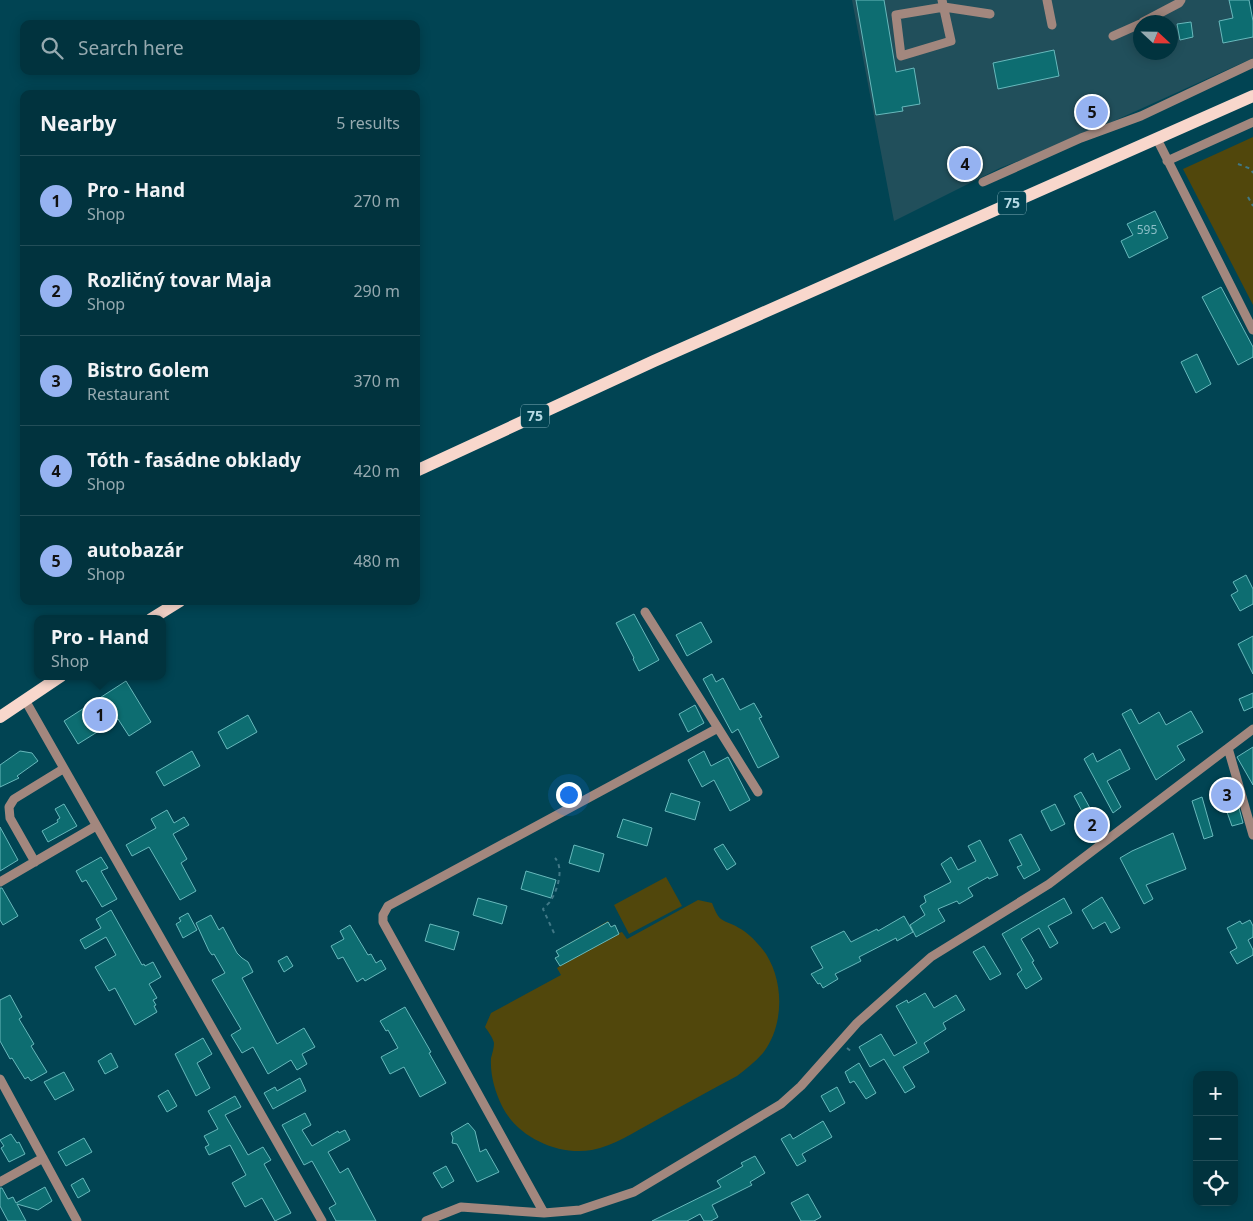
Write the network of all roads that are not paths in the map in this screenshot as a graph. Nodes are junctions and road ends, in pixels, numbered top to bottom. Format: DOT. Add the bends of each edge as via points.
graph roads {
  1 [pos="1047,0"];
  2 [pos="1181,0"];
  3 [pos="943,4"];
  4 [pos="990,14"];
  5 [pos="1157,15"];
  6 [pos="1052,25"];
  7 [pos="1133,27"];
  8 [pos="1113,36"];
  9 [pos="1253,64"];
  10 [pos="1253,96"];
  11 [pos="1253,122"];
  12 [pos="1157,139"];
  13 [pos="1167,161"];
  14 [pos="983,182"];
  15 [pos="1253,330"];
  16 [pos="420,470"];
  17 [pos="174,605"];
  18 [pos="646,612"];
  19 [pos="157,615"];
  20 [pos="55,680"];
  21 [pos="25,700"];
  22 [pos="0,717"];
  23 [pos="718,728"];
  24 [pos="1253,729"];
  25 [pos="1228,748"];
  26 [pos="63,769"];
  27 [pos="758,792"];
  28 [pos="96,826"];
  29 [pos="1253,834"];
  30 [pos="35,862"];
  31 [pos="0,882"];
  32 [pos="0,1079"];
  33 [pos="43,1158"];
  34 [pos="0,1182"];
  35 [pos="544,1213"];
  36 [pos="77,1221"];
  37 [pos="322,1221"];
  38 [pos="426,1221"];
  1 -- 6 [label="street"];
  2 -- 5 [label="street"];
  3 -- 3 [label="street" via="951,41 901,56 896,15"];
  3 -- 4 [label="street"];
  7 -- 8 [label="street"];
  9 -- 14 [label="street" via="1141,116 1081,138"];
  10 -- 12 [label="main road, 75"];
  11 -- 13 [label="street"];
  12 -- 13 [label="street"];
  12 -- 16 [label="main road, 75" via="663,357"];
  13 -- 15 [label="street"];
  17 -- 19 [label="main road"];
  18 -- 23 [label="street"];
  20 -- 21 [label="main road"];
  21 -- 22 [label="main road"];
  21 -- 26 [label="street"];
  23 -- 27 [label="street"];
  23 -- 35 [label="street" via="388,906 383,915 382,922"];
  24 -- 25 [label="street"];
  25 -- 29 [label="street"];
  25 -- 35 [label="street" via="1049,884 931,957 857,1023 781,1104 634,1192 580,1210"];
  26 -- 28 [label="street"];
  26 -- 30 [label="street" via="14,799 8,807 10,818"];
  28 -- 30 [label="street"];
  28 -- 37 [label="street"];
  30 -- 31 [label="street"];
  32 -- 33 [label="street"];
  33 -- 34 [label="street"];
  33 -- 36 [label="street"];
  35 -- 38 [label="street" via="461,1208"];
}
